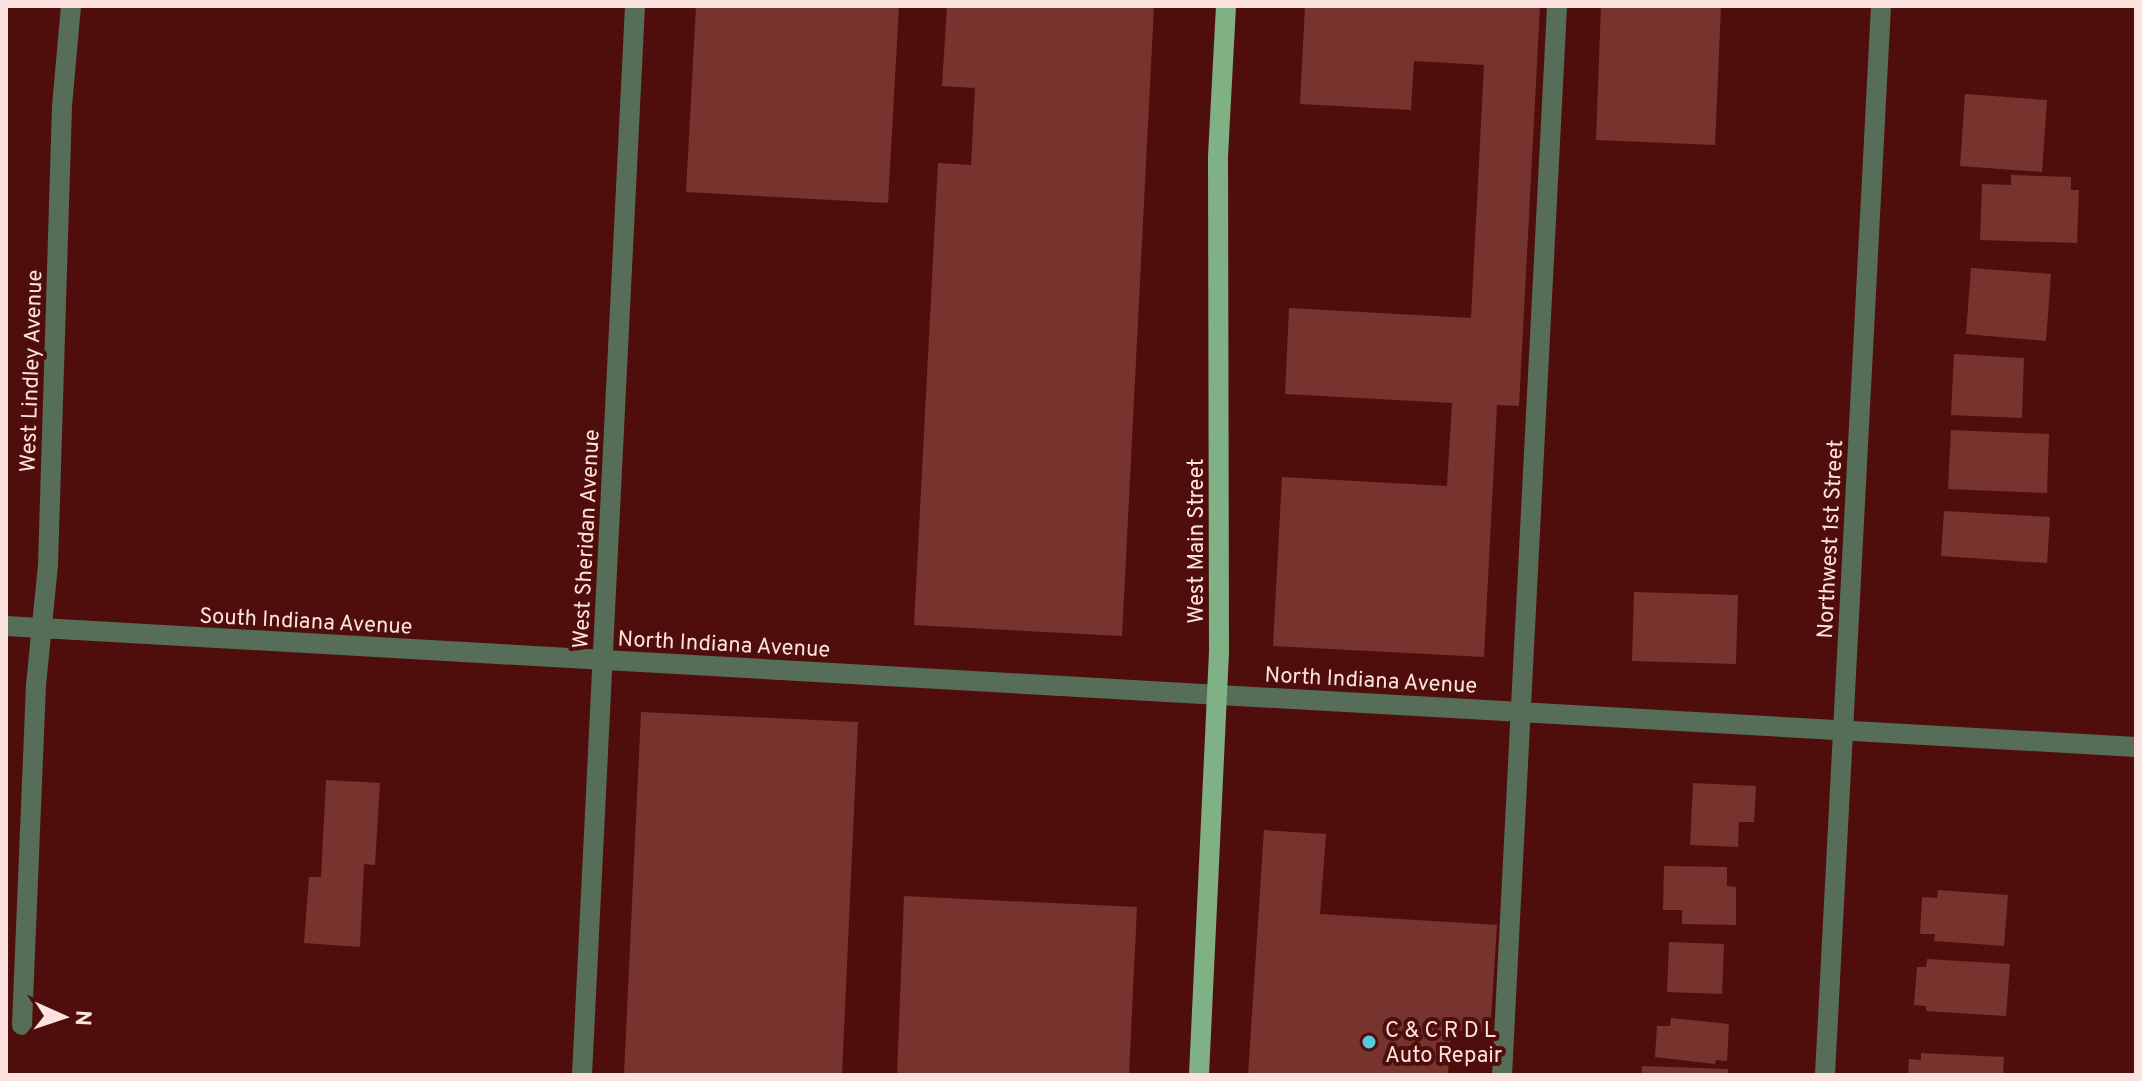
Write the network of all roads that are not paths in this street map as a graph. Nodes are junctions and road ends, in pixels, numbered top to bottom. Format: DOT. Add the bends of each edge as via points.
graph roads {
  1 [pos="71,6"];
  2 [pos="635,6"];
  3 [pos="1226,6"];
  4 [pos="1557,6"];
  5 [pos="1881,6"];
  6 [pos="6,626"];
  7 [pos="39,628"];
  8 [pos="603,662"];
  9 [pos="1217,693"];
  10 [pos="1522,712"];
  11 [pos="1843,731"];
  12 [pos="2136,747"];
  13 [pos="22,1025"];
  14 [pos="582,1075"];
  15 [pos="1199,1075"];
  16 [pos="1502,1075"];
  17 [pos="1825,1075"];
  1 -- 7 [label="street, West Lindley Avenue" via="62,106 48,565"];
  2 -- 8 [label="street, West Sheridan Avenue"];
  3 -- 9 [label="main road, West Main Street" via="1218,156"];
  4 -- 10 [label="street"];
  5 -- 11 [label="street, Northwest 1st Street"];
  6 -- 7 [label="street, South Indiana Avenue"];
  7 -- 8 [label="street, South Indiana Avenue"];
  7 -- 13 [label="street, West Lindley Avenue"];
  8 -- 9 [label="street, North Indiana Avenue"];
  8 -- 14 [label="street, West Sheridan Avenue"];
  9 -- 10 [label="street, North Indiana Avenue"];
  9 -- 15 [label="main road, West Main Street"];
  10 -- 11 [label="street, North Indiana Avenue"];
  10 -- 16 [label="street"];
  11 -- 12 [label="street, North Indiana Avenue"];
  11 -- 17 [label="street, Northwest 1st Street"];
}
